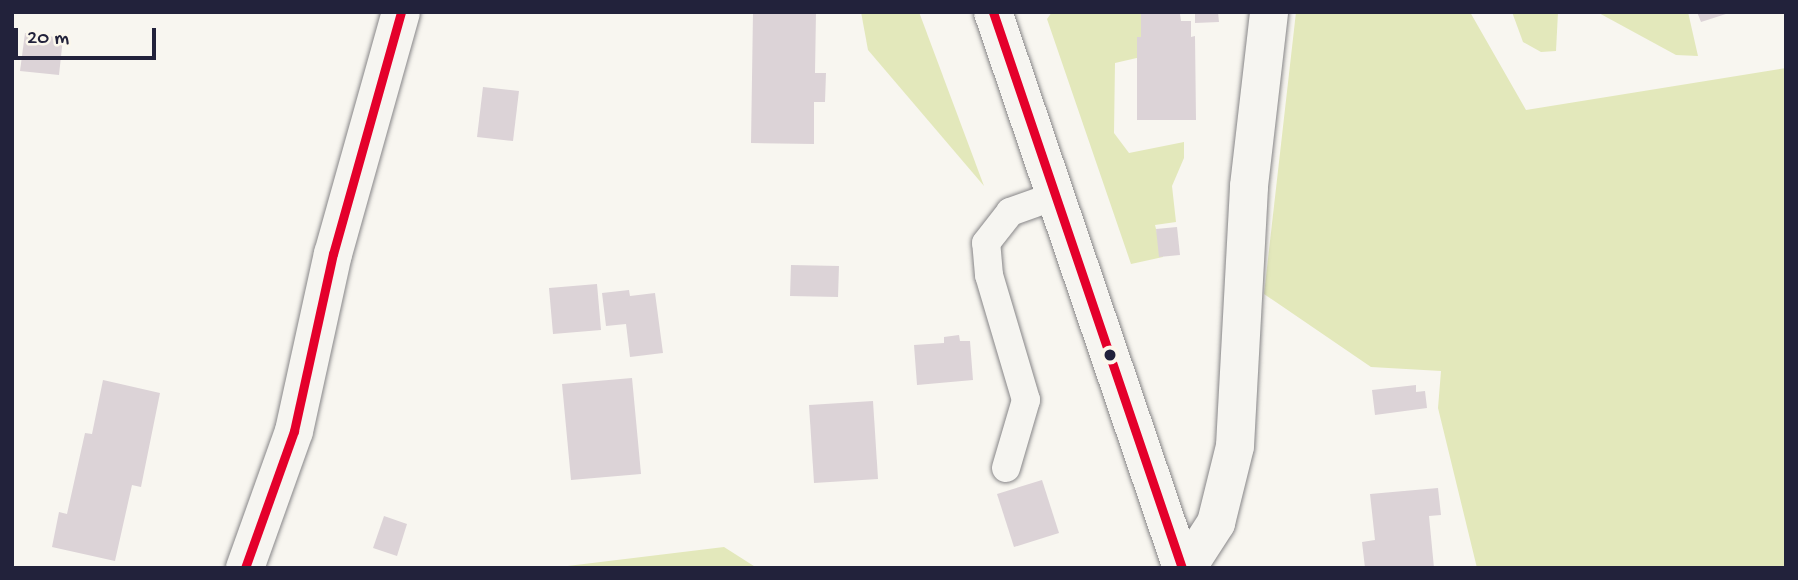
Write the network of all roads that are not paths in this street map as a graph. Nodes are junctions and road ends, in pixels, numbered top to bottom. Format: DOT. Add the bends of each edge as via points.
graph roads {
  1 [pos="401,12"];
  2 [pos="993,12"];
  3 [pos="1269,12"];
  4 [pos="1055,196"];
  5 [pos="1006,468"];
  6 [pos="245,568"];
  7 [pos="1185,568"];
  1 -- 6 [label="main road" via="333,254 295,430"];
  2 -- 4 [label="main road"];
  3 -- 7 [label="main road" via="1250,186 1235,446 1216,523"];
  4 -- 5 [label="lane" via="1010,212 985,243 989,275 1026,400"];
  4 -- 7 [label="main road"];
}
